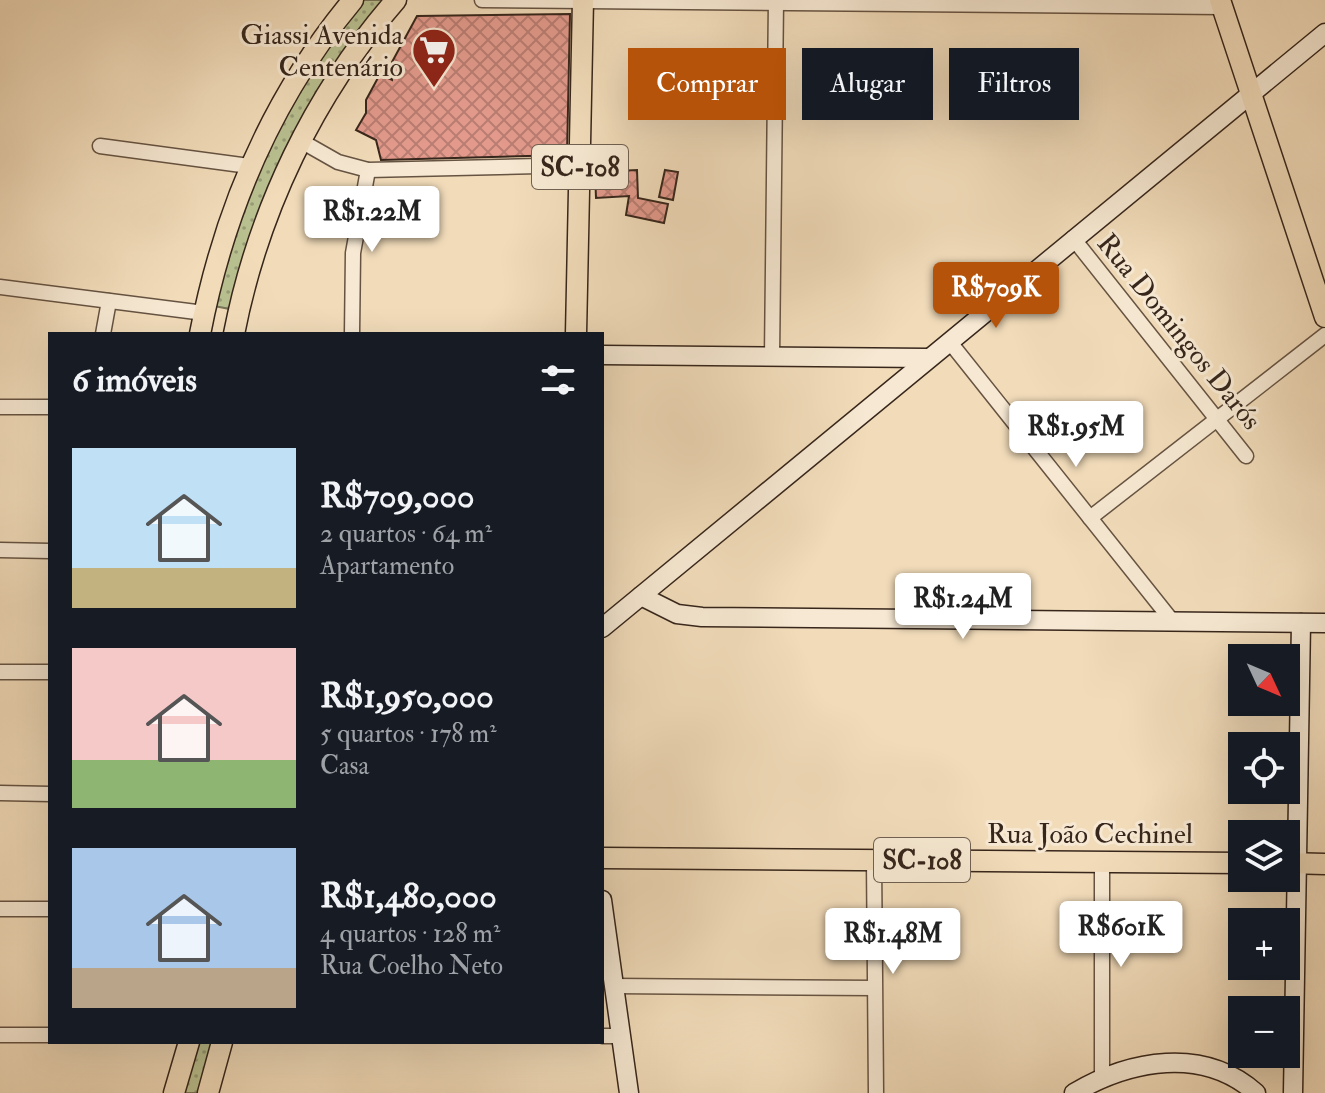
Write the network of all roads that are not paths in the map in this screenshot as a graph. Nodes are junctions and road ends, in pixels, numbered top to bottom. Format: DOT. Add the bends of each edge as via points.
graph roads {
  1 [pos="353,0"];
  2 [pos="396,0"];
  3 [pos="482,0"];
  4 [pos="583,2"];
  5 [pos="776,2"];
  6 [pos="1221,3"];
  7 [pos="1325,33"];
  8 [pos="1252,92"];
  9 [pos="301,141"];
  10 [pos="100,146"];
  11 [pos="580,165"];
  12 [pos="249,166"];
  13 [pos="368,170"];
  14 [pos="1073,238"];
  15 [pos="0,287"];
  16 [pos="109,301"];
  17 [pos="1325,317"];
  18 [pos="202,324"];
  19 [pos="235,326"];
  20 [pos="103,332"];
  21 [pos="352,332"];
  22 [pos="576,332"];
  23 [pos="1325,335"];
  24 [pos="949,341"];
  25 [pos="604,355"];
  26 [pos="772,357"];
  27 [pos="927,358"];
  28 [pos="0,407"];
  29 [pos="48,407"];
  30 [pos="1214,418"];
  31 [pos="1246,456"];
  32 [pos="1090,518"];
  33 [pos="0,550"];
  34 [pos="48,551"];
  35 [pos="641,596"];
  36 [pos="1173,622"];
  37 [pos="1301,623"];
  38 [pos="1325,623"];
  39 [pos="604,626"];
  40 [pos="0,672"];
  41 [pos="48,672"];
  42 [pos="0,793"];
  43 [pos="48,794"];
  44 [pos="1294,820"];
  45 [pos="604,858"];
  46 [pos="874,860"];
  47 [pos="1102,861"];
  48 [pos="1228,863"];
  49 [pos="1300,863"];
  50 [pos="1325,864"];
  51 [pos="1292,892"];
  52 [pos="0,909"];
  53 [pos="48,909"];
  54 [pos="604,914"];
  55 [pos="614,986"];
  56 [pos="874,988"];
  57 [pos="0,1035"];
  58 [pos="48,1035"];
  59 [pos="611,1036"];
  60 [pos="188,1044"];
  61 [pos="221,1044"];
  62 [pos="1102,1076"];
  63 [pos="174,1093"];
  64 [pos="208,1093"];
  65 [pos="629,1093"];
  66 [pos="876,1093"];
  67 [pos="1074,1093"];
  68 [pos="1256,1093"];
  69 [pos="1293,1093"];
  1 -- 12 [label="main road" via="284,98"];
  2 -- 9 [label="main road" via="356,47"];
  3 -- 4 [label="street"];
  4 -- 5 [label="street"];
  4 -- 11 [label="main road, SC-108"];
  5 -- 6 [label="street"];
  5 -- 26 [label="street"];
  6 -- 8 [label="main road"];
  7 -- 8 [label="street"];
  8 -- 14 [label="street"];
  8 -- 17 [label="main road"];
  9 -- 13 [label="street" via="338,162"];
  9 -- 19 [label="main road" via="280,184"];
  10 -- 12 [label="street"];
  11 -- 13 [label="street"];
  11 -- 22 [label="main road, SC-108"];
  12 -- 18 [label="main road" via="226,227"];
  13 -- 21 [label="street" via="353,253"];
  14 -- 24 [label="street"];
  14 -- 30 [label="street, Rua Domingos Darós"];
  15 -- 16 [label="street"];
  16 -- 18 [label="street"];
  16 -- 20 [label="street"];
  18 -- 19 [label="main road"];
  23 -- 30 [label="street"];
  24 -- 27 [label="street"];
  24 -- 32 [label="street"];
  25 -- 26 [label="street"];
  26 -- 27 [label="street"];
  27 -- 35 [label="street"];
  28 -- 29 [label="street"];
  30 -- 31 [label="street, Rua Domingos Darós"];
  30 -- 32 [label="street"];
  32 -- 36 [label="street"];
  33 -- 34 [label="street"];
  35 -- 36 [label="street" via="688,616"];
  35 -- 39 [label="street"];
  36 -- 37 [label="street"];
  37 -- 38 [label="street"];
  37 -- 44 [label="street"];
  40 -- 41 [label="street"];
  42 -- 43 [label="street"];
  45 -- 46 [label="main road, Rua João Cechinel / SC-108"];
  46 -- 47 [label="main road, Rua João Cechinel / SC-108"];
  46 -- 56 [label="street"];
  47 -- 48 [label="main road, Rua João Cechinel / SC-108"];
  47 -- 62 [label="street"];
  49 -- 50 [label="main road"];
  51 -- 69 [label="street"];
  52 -- 53 [label="street"];
  54 -- 55 [label="street"];
  55 -- 56 [label="street"];
  55 -- 59 [label="street"];
  56 -- 66 [label="street"];
  57 -- 58 [label="street"];
  59 -- 65 [label="street"];
  60 -- 63 [label="main road"];
  61 -- 64 [label="main road"];
  62 -- 67 [label="street"];
  62 -- 68 [label="street" via="1175,1061 1213,1069"];
}
